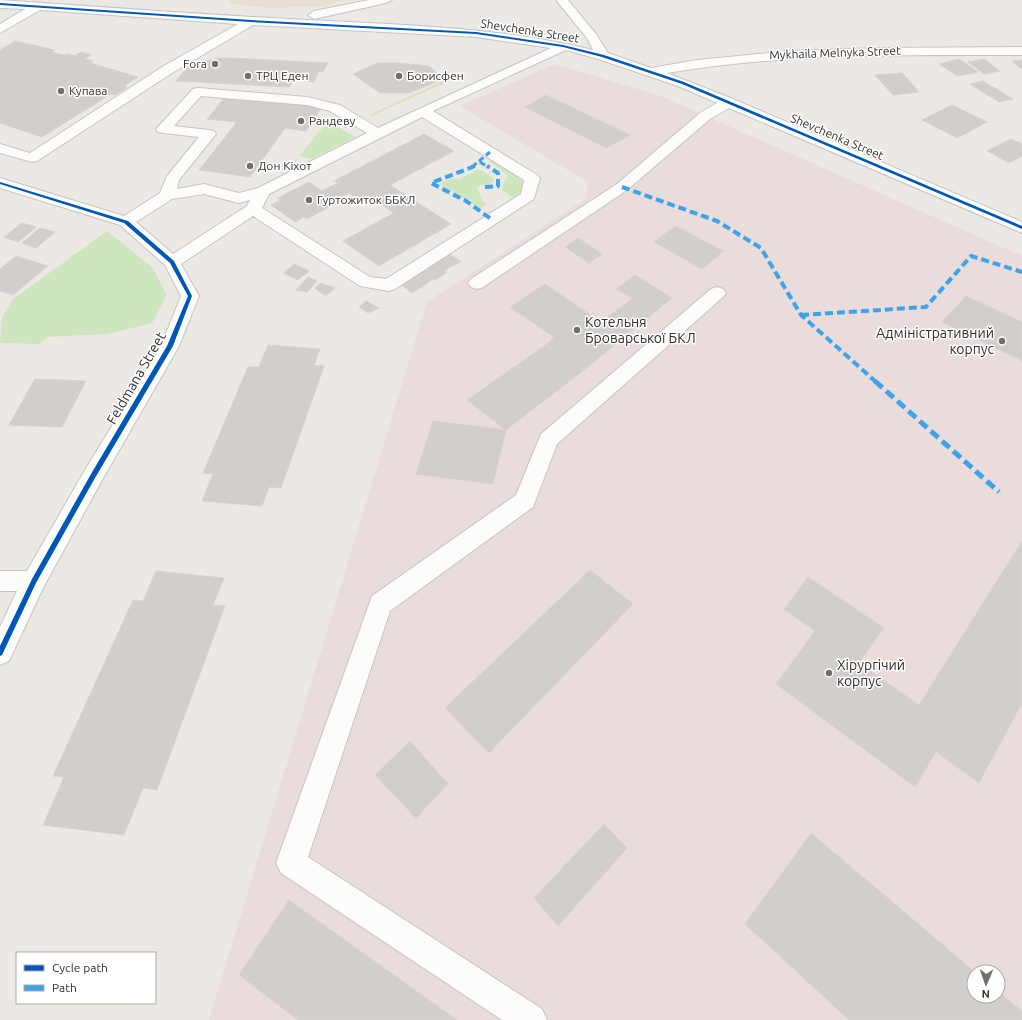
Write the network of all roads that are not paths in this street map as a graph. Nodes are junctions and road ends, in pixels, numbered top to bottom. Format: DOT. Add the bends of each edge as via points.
graph roads {
  1 [pos="386,0"];
  2 [pos="562,0"];
  3 [pos="0,4"];
  4 [pos="37,7"];
  5 [pos="252,21"];
  6 [pos="275,22"];
  7 [pos="0,29"];
  8 [pos="563,46"];
  9 [pos="1022,51"];
  10 [pos="603,56"];
  11 [pos="650,72"];
  12 [pos="728,102"];
  13 [pos="422,112"];
  14 [pos="378,134"];
  15 [pos="0,148"];
  16 [pos="0,183"];
  17 [pos="263,191"];
  18 [pos="167,195"];
  19 [pos="253,209"];
  20 [pos="126,222"];
  21 [pos="1022,228"];
  22 [pos="172,262"];
  23 [pos="477,283"];
  24 [pos="717,293"];
  25 [pos="0,581"];
  26 [pos="34,581"];
  27 [pos="0,653"];
  28 [pos="531,1020"];
  1 -- 6 [label="street"];
  2 -- 10 [label="street" via="592,37"];
  3 -- 4 [label="street, Shevchenka Street"];
  4 -- 5 [label="street, Shevchenka Street"];
  4 -- 7 [label="street"];
  5 -- 6 [label="street, Shevchenka Street"];
  5 -- 15 [label="street" via="167,70 32,158"];
  6 -- 8 [label="street, Shevchenka Street" via="476,33"];
  8 -- 10 [label="street, Shevchenka Street"];
  8 -- 13 [label="street"];
  9 -- 11 [label="street, Mykhaila Melnyka Street" via="802,53 696,63"];
  10 -- 11 [label="street, Shevchenka Street"];
  11 -- 12 [label="street, Shevchenka Street"];
  12 -- 21 [label="street, Shevchenka Street"];
  12 -- 23 [label="street" via="705,116 622,187"];
  13 -- 14 [label="street"];
  13 -- 19 [label="street" via="532,178 528,196 389,285 366,282"];
  14 -- 17 [label="street"];
  14 -- 18 [label="street" via="335,108 307,101 198,92 163,129 209,134 172,179"];
  16 -- 20 [label="street, Feldmana Street"];
  17 -- 18 [label="street" via="239,198 204,189"];
  17 -- 19 [label="street"];
  18 -- 20 [label="street"];
  19 -- 22 [label="street"];
  20 -- 22 [label="street, Feldmana Street"];
  22 -- 26 [label="street, Feldmana Street" via="190,296 170,346"];
  24 -- 28 [label="street" via="548,440 525,500 380,604 291,863"];
  25 -- 26 [label="street"];
  26 -- 27 [label="street, Feldmana Street"];
}
